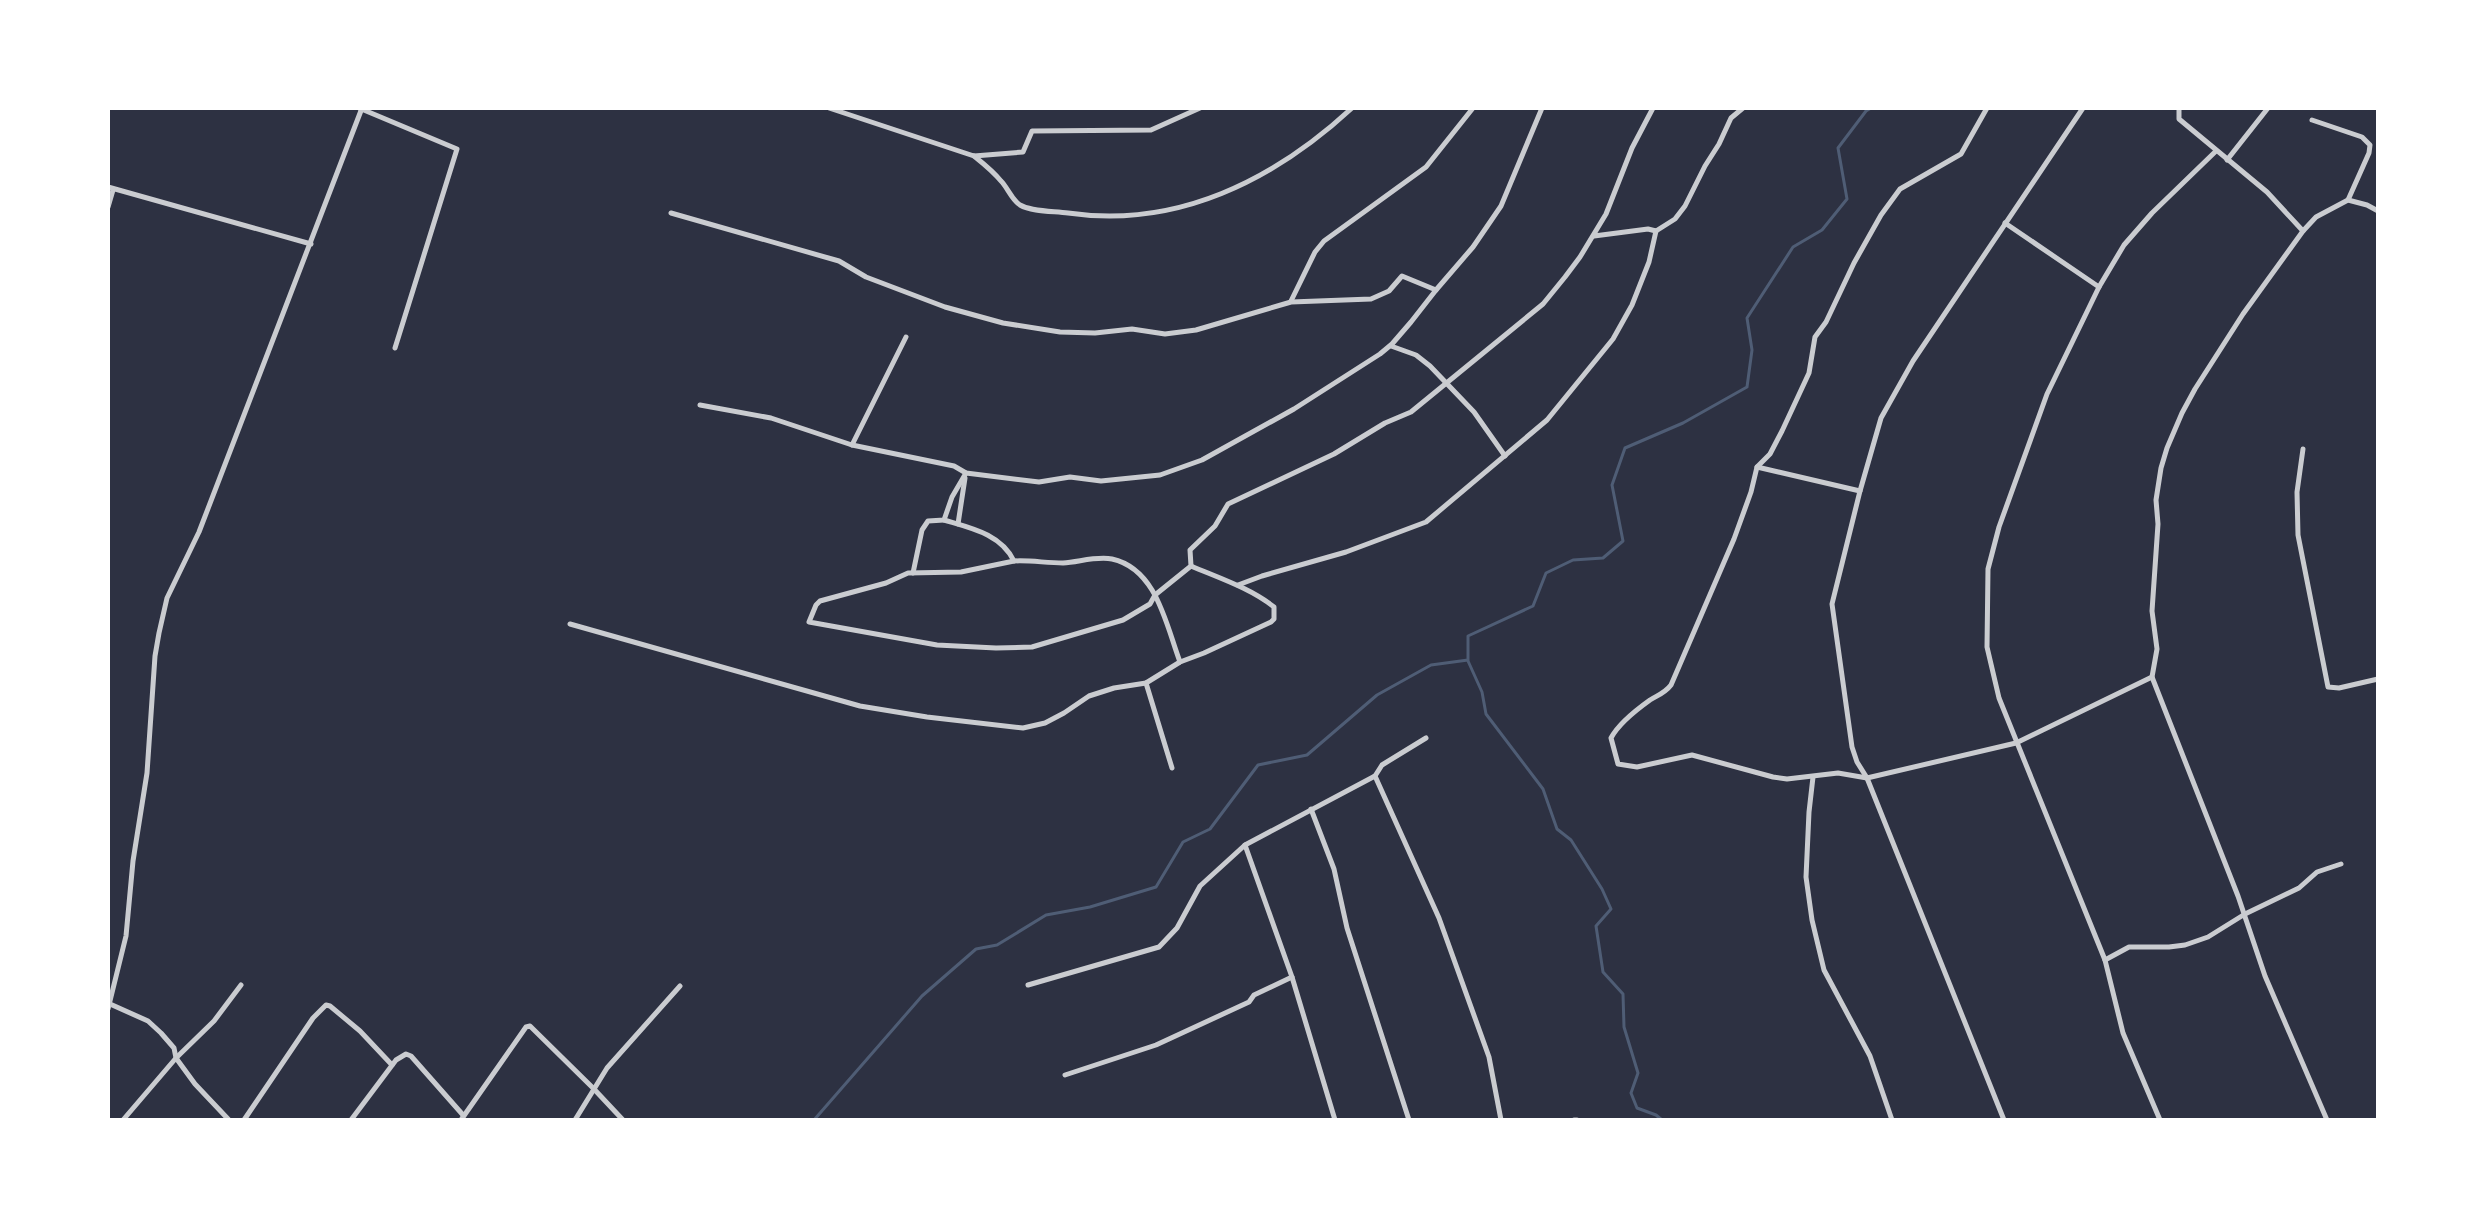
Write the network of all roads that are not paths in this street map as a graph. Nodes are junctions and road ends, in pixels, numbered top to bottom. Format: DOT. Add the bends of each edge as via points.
graph roads {
  1 [pos="360,108"];
  2 [pos="829,108"];
  3 [pos="1200,108"];
  4 [pos="1352,108"];
  5 [pos="1473,108"];
  6 [pos="1542,108"];
  7 [pos="1653,108"];
  8 [pos="1743,108"];
  9 [pos="1987,108"];
  10 [pos="2083,108"];
  11 [pos="2179,108"];
  12 [pos="2268,108"];
  13 [pos="2312,120"];
  14 [pos="2216,151"];
  15 [pos="974,156"];
  16 [pos="2227,160"];
  17 [pos="110,188"];
  18 [pos="2348,200"];
  19 [pos="108,207"];
  20 [pos="2378,211"];
  21 [pos="671,213"];
  22 [pos="2005,223"];
  23 [pos="1656,231"];
  24 [pos="2303,231"];
  25 [pos="1593,236"];
  26 [pos="311,244"];
  27 [pos="2099,287"];
  28 [pos="1436,290"];
  29 [pos="1291,302"];
  30 [pos="906,337"];
  31 [pos="1390,346"];
  32 [pos="395,348"];
  33 [pos="1448,383"];
  34 [pos="700,405"];
  35 [pos="852,445"];
  36 [pos="2303,449"];
  37 [pos="1505,456"];
  38 [pos="1757,467"];
  39 [pos="966,473"];
  40 [pos="1860,491"];
  41 [pos="944,520"];
  42 [pos="958,524"];
  43 [pos="1014,561"];
  44 [pos="1191,566"];
  45 [pos="913,573"];
  46 [pos="1238,585"];
  47 [pos="1155,595"];
  48 [pos="570,624"];
  49 [pos="1180,662"];
  50 [pos="2152,677"];
  51 [pos="2378,679"];
  52 [pos="1146,683"];
  53 [pos="1426,738"];
  54 [pos="2016,743"];
  55 [pos="1172,768"];
  56 [pos="1375,776"];
  57 [pos="1813,777"];
  58 [pos="1867,778"];
  59 [pos="1311,809"];
  60 [pos="1245,845"];
  61 [pos="2341,864"];
  62 [pos="2245,914"];
  63 [pos="2105,960"];
  64 [pos="1292,977"];
  65 [pos="241,985"];
  66 [pos="1028,985"];
  67 [pos="680,986"];
  68 [pos="109,1006"];
  69 [pos="176,1058"];
  70 [pos="392,1065"];
  71 [pos="1065,1075"];
  72 [pos="593,1088"];
  73 [pos="462,1117"];
  74 [pos="123,1120"];
  75 [pos="229,1120"];
  76 [pos="244,1120"];
  77 [pos="351,1120"];
  78 [pos="575,1120"];
  79 [pos="623,1120"];
  80 [pos="1335,1120"];
  81 [pos="1409,1120"];
  82 [pos="1501,1120"];
  83 [pos="1892,1120"];
  84 [pos="2004,1120"];
  85 [pos="2160,1120"];
  86 [pos="2327,1120"];
  1 -- 26 [label="street"];
  1 -- 32 [label="street" via="457,149"];
  2 -- 15 [label="street"];
  3 -- 15 [label="street" via="1151,130 1032,131 1023,152"];
  4 -- 15 [label="street" via="1286,159 1213,199 1142,215 1086,216 1025,207"];
  5 -- 29 [label="street" via="1426,167 1324,241"];
  6 -- 28 [label="street" via="1501,206"];
  7 -- 25 [label="street"];
  8 -- 23 [label="street" via="1731,118 1685,206"];
  9 -- 38 [label="street" via="1961,154 1900,189 1881,215 1815,337 1809,373 1776,443"];
  10 -- 22 [label="street"];
  11 -- 14 [label="street" via="2179,119"];
  12 -- 16 [label="street"];
  13 -- 18 [label="street" via="2362,137 2370,145"];
  14 -- 16 [label="street"];
  14 -- 27 [label="street" via="2124,245"];
  16 -- 24 [label="street"];
  17 -- 19 [label="street"];
  17 -- 26 [label="street"];
  18 -- 20 [label="street"];
  18 -- 24 [label="street" via="2316,217"];
  21 -- 29 [label="street" via="839,261 945,307 1060,332 1179,333"];
  22 -- 27 [label="street"];
  22 -- 40 [label="street" via="1881,418"];
  23 -- 25 [label="street"];
  23 -- 37 [label="street" via="1632,305 1613,339 1547,420"];
  24 -- 50 [label="street" via="2195,389 2167,448 2156,500 2152,611 2157,649"];
  25 -- 33 [label="street" via="1543,304"];
  26 -- 68 [label="street" via="199,532 167,598 155,656 147,773 126,936"];
  27 -- 54 [label="street" via="2047,394 1988,569 1987,647"];
  28 -- 29 [label="street" via="1402,276 1389,291 1371,299"];
  28 -- 31 [label="street"];
  30 -- 35 [label="street"];
  31 -- 33 [label="street" via="1422,359"];
  31 -- 39 [label="street" via="1294,409 1202,460 1160,475 1039,482"];
  33 -- 37 [label="street"];
  33 -- 44 [label="street" via="1411,412 1228,504 1190,550"];
  34 -- 35 [label="street" via="771,418"];
  35 -- 39 [label="street"];
  36 -- 51 [label="street" via="2298,535 2328,687"];
  37 -- 46 [label="street" via="1426,522"];
  38 -- 40 [label="street"];
  38 -- 57 [label="street" via="1738,529 1671,685 1626,719 1611,738 1621,766 1692,755 1773,777"];
  39 -- 41 [label="street"];
  39 -- 42 [label="street"];
  40 -- 58 [label="street" via="1832,604 1852,747"];
  41 -- 42 [label="street"];
  41 -- 45 [label="street" via="928,521 922,530"];
  42 -- 43 [label="street" via="997,538"];
  43 -- 45 [label="street" via="961,572"];
  43 -- 47 [label="street" via="1109,558 1135,569"];
  44 -- 46 [label="street"];
  44 -- 47 [label="street"];
  45 -- 47 [label="street" via="820,601 809,622 937,645 1032,647 1123,620 1150,604"];
  46 -- 49 [label="street" via="1274,607 1274,619"];
  47 -- 49 [label="street"];
  48 -- 52 [label="street" via="860,706 992,725 1023,728 1045,723 1089,696"];
  49 -- 52 [label="street"];
  50 -- 54 [label="street"];
  50 -- 62 [label="street"];
  52 -- 55 [label="street"];
  53 -- 56 [label="street" via="1382,765"];
  54 -- 58 [label="street"];
  54 -- 63 [label="street"];
  56 -- 59 [label="street"];
  56 -- 82 [label="street" via="1439,918 1489,1057"];
  57 -- 58 [label="street" via="1838,773"];
  57 -- 83 [label="street" via="1806,877 1812,920 1824,970 1870,1056"];
  58 -- 84 [label="street"];
  59 -- 60 [label="street"];
  59 -- 81 [label="street"];
  60 -- 64 [label="street"];
  60 -- 66 [label="street" via="1200,886 1177,928 1159,947"];
  61 -- 62 [label="street"];
  62 -- 63 [label="street" via="2185,945 2129,947"];
  62 -- 86 [label="street" via="2265,976"];
  63 -- 85 [label="street" via="2123,1033"];
  64 -- 71 [label="street" via="1156,1045"];
  64 -- 80 [label="street"];
  65 -- 69 [label="street"];
  67 -- 72 [label="street"];
  68 -- 69 [label="street" via="148,1021 174,1048"];
  69 -- 74 [label="street"];
  69 -- 75 [label="street"];
  70 -- 73 [label="street" via="403,1055 411,1056"];
  70 -- 76 [label="street" via="326,1005"];
  70 -- 77 [label="street"];
  72 -- 73 [label="street" via="532,1027 526,1027"];
  72 -- 78 [label="street"];
  72 -- 79 [label="street"];
}
